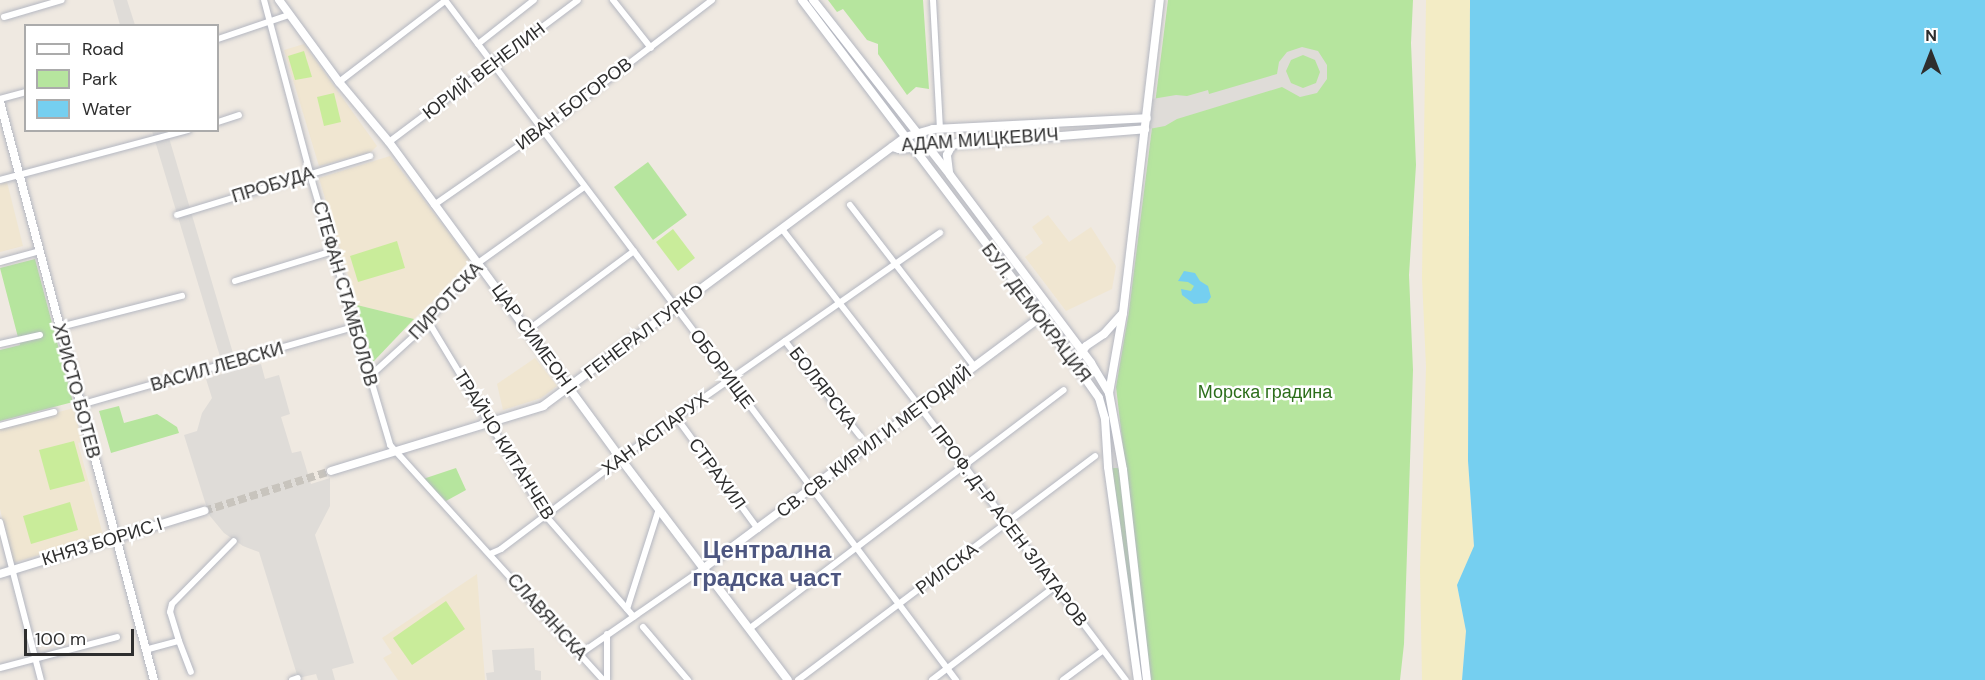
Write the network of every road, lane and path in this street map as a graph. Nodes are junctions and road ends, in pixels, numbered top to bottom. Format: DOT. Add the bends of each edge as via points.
graph roads {
  1 [pos="62,0"];
  2 [pos="264,0"];
  3 [pos="279,0"];
  4 [pos="445,0"];
  5 [pos="534,0"];
  6 [pos="579,0"];
  7 [pos="613,0"];
  8 [pos="712,0"];
  9 [pos="802,0"];
  10 [pos="813,0"];
  11 [pos="933,0"];
  12 [pos="1160,0"];
  13 [pos="289,15"];
  14 [pos="4,17"];
  15 [pos="270,23"];
  16 [pos="219,39"];
  17 [pos="478,44"];
  18 [pos="651,48"];
  19 [pos="494,65"];
  20 [pos="339,81"];
  21 [pos="24,93"];
  22 [pos="0,101"];
  23 [pos="239,115"];
  24 [pos="1147,118"];
  25 [pos="219,122"];
  26 [pos="940,129"];
  27 [pos="1145,129"];
  28 [pos="542,130"];
  29 [pos="180,132"];
  30 [pos="917,133"];
  31 [pos="905,137"];
  32 [pos="389,142"];
  33 [pos="959,142"];
  34 [pos="926,146"];
  35 [pos="892,147"];
  36 [pos="913,147"];
  37 [pos="370,156"];
  38 [pos="311,174"];
  39 [pos="19,175"];
  40 [pos="950,175"];
  41 [pos="0,180"];
  42 [pos="584,187"];
  43 [pos="434,205"];
  44 [pos="850,205"];
  45 [pos="177,215"];
  46 [pos="782,230"];
  47 [pos="940,233"];
  48 [pos="40,251"];
  49 [pos="333,251"];
  50 [pos="634,251"];
  51 [pos="0,262"];
  52 [pos="478,263"];
  53 [pos="894,264"];
  54 [pos="235,281"];
  55 [pos="182,296"];
  56 [pos="840,302"];
  57 [pos="676,308"];
  58 [pos="1050,310"];
  59 [pos="1123,313"];
  60 [pos="1041,316"];
  61 [pos="428,321"];
  62 [pos="60,327"];
  63 [pos="354,327"];
  64 [pos="528,330"];
  65 [pos="40,334"];
  66 [pos="785,341"];
  67 [pos="0,344"];
  68 [pos="1081,351"];
  69 [pos="974,366"];
  70 [pos="1077,367"];
  71 [pos="369,377"];
  72 [pos="730,380"];
  73 [pos="569,387"];
  74 [pos="1064,390"];
  75 [pos="1109,393"];
  76 [pos="80,405"];
  77 [pos="920,407"];
  78 [pos="54,412"];
  79 [pos="676,417"];
  80 [pos="490,424"];
  81 [pos="0,426"];
  82 [pos="860,436"];
  83 [pos="396,452"];
  84 [pos="1095,456"];
  85 [pos="622,459"];
  86 [pos="964,467"];
  87 [pos="332,471"];
  88 [pos="812,490"];
  89 [pos="659,509"];
  90 [pos="204,511"];
  91 [pos="545,515"];
  92 [pos="0,522"];
  93 [pos="1006,524"];
  94 [pos="759,530"];
  95 [pos="115,538"];
  96 [pos="234,541"];
  97 [pos="855,548"];
  98 [pos="490,554"];
  99 [pos="704,568"];
  100 [pos="11,571"];
  101 [pos="0,574"];
  102 [pos="1054,587"];
  103 [pos="899,605"];
  104 [pos="627,609"];
  105 [pos="634,617"];
  106 [pos="643,627"];
  107 [pos="749,629"];
  108 [pos="607,634"];
  109 [pos="117,637"];
  110 [pos="179,641"];
  111 [pos="145,650"];
  112 [pos="1102,651"];
  113 [pos="579,654"];
  114 [pos="35,658"];
  115 [pos="0,668"];
  116 [pos="948,669"];
  117 [pos="191,672"];
  118 [pos="41,680"];
  119 [pos="154,680"];
  120 [pos="605,680"];
  121 [pos="688,680"];
  122 [pos="788,680"];
  123 [pos="798,680"];
  124 [pos="932,680"];
  125 [pos="957,680"];
  126 [pos="1063,680"];
  127 [pos="1126,680"];
  128 [pos="1138,680"];
  129 [pos="1147,680"];
  1 -- 14 [label="street"];
  2 -- 15 [label="street, СТЕФАН СТАМБОЛОВ"];
  3 -- 13 [label="street, ЦАР СИМЕОН I"];
  4 -- 17 [label="street, ОБОРИЩЕ"];
  4 -- 20 [label="street"];
  5 -- 17 [label="street, ЮРИЙ ВЕНЕЛИН"];
  6 -- 19 [label="street, ЮРИЙ ВЕНЕЛИН"];
  7 -- 18 [label="street"];
  8 -- 18 [label="street, ИВАН БОГОРОВ"];
  9 -- 31 [label="street, БУЛ. ДЕМОКРАЦИЯ"];
  10 -- 30 [label="street, БУЛ. ДЕМОКРАЦИЯ"];
  11 -- 26 [label="street"];
  12 -- 24 [label="street"];
  13 -- 15 [label="street"];
  13 -- 20 [label="street, ЦАР СИМЕОН I"];
  15 -- 16 [label="street"];
  15 -- 38 [label="street, СТЕФАН СТАМБОЛОВ"];
  17 -- 19 [label="street, ОБОРИЩЕ"];
  18 -- 28 [label="street, ИВАН БОГОРОВ"];
  19 -- 28 [label="street, ОБОРИЩЕ"];
  19 -- 32 [label="street, ЮРИЙ ВЕНЕЛИН"];
  20 -- 32 [label="street, ЦАР СИМЕОН I"];
  21 -- 22 [label="street"];
  22 -- 39 [label="street, ХРИСТО БОТЕВ"];
  23 -- 25 [label="street"];
  24 -- 26 [label="street, АДАМ МИЦКЕВИЧ"];
  24 -- 27 [label="street"];
  26 -- 30 [label="street, АДАМ МИЦКЕВИЧ"];
  27 -- 33 [label="street, АДАМ МИЦКЕВИЧ"];
  27 -- 59 [label="street"];
  28 -- 42 [label="street, ОБОРИЩЕ"];
  28 -- 43 [label="street, ИВАН БОГОРОВ"];
  29 -- 39 [label="street"];
  30 -- 31 [label="street, АДАМ МИЦКЕВИЧ"];
  30 -- 34 [label="street, БУЛ. ДЕМОКРАЦИЯ"];
  31 -- 35 [label="street, АДАМ МИЦКЕВИЧ"];
  31 -- 36 [label="street, БУЛ. ДЕМОКРАЦИЯ"];
  32 -- 43 [label="street, ЦАР СИМЕОН I"];
  33 -- 34 [label="street, АДАМ МИЦКЕВИЧ"];
  33 -- 40 [label="street" via="952,145 947,155"];
  34 -- 36 [label="street, АДАМ МИЦКЕВИЧ"];
  34 -- 40 [label="street, БУЛ. ДЕМОКРАЦИЯ"];
  35 -- 36 [label="street, АДАМ МИЦКЕВИЧ"];
  35 -- 46 [label="street, ГЕНЕРАЛ ГУРКО"];
  36 -- 60 [label="street, БУЛ. ДЕМОКРАЦИЯ"];
  37 -- 38 [label="street, ПРОБУДА"];
  38 -- 45 [label="street, ПРОБУДА"];
  38 -- 49 [label="street, СТЕФАН СТАМБОЛОВ"];
  39 -- 41 [label="street"];
  39 -- 48 [label="street, ХРИСТО БОТЕВ"];
  40 -- 58 [label="street, БУЛ. ДЕМОКРАЦИЯ"];
  42 -- 50 [label="street, ОБОРИЩЕ"];
  42 -- 52 [label="street, ПИРОТСКА"];
  43 -- 52 [label="street, ЦАР СИМЕОН I"];
  44 -- 53 [label="street"];
  46 -- 56 [label="street, ПРОФ. Д-Р АСЕН ЗЛАТАРОВ"];
  46 -- 57 [label="street, ГЕНЕРАЛ ГУРКО"];
  47 -- 53 [label="street, ХАН АСПАРУХ"];
  48 -- 51 [label="street"];
  48 -- 62 [label="street, ХРИСТО БОТЕВ"];
  49 -- 54 [label="street"];
  49 -- 63 [label="street, СТЕФАН СТАМБОЛОВ"];
  50 -- 57 [label="street, ОБОРИЩЕ"];
  50 -- 64 [label="street"];
  52 -- 61 [label="street, ПИРОТСКА"];
  52 -- 64 [label="street, ЦАР СИМЕОН I"];
  53 -- 56 [label="street, ХАН АСПАРУХ"];
  53 -- 69 [label="street"];
  55 -- 62 [label="street"];
  56 -- 66 [label="street, ХАН АСПАРУХ"];
  56 -- 77 [label="street, ПРОФ. Д-Р АСЕН ЗЛАТАРОВ"];
  57 -- 72 [label="street, ОБОРИЩЕ"];
  57 -- 73 [label="street, ГЕНЕРАЛ ГУРКО"];
  58 -- 60 [label="street, СВ. СВ. КИРИЛ И МЕТОДИЙ"];
  58 -- 68 [label="street, БУЛ. ДЕМОКРАЦИЯ"];
  59 -- 68 [label="street"];
  59 -- 75 [label="street"];
  60 -- 69 [label="street, СВ. СВ. КИРИЛ И МЕТОДИЙ"];
  60 -- 70 [label="street, БУЛ. ДЕМОКРАЦИЯ"];
  61 -- 71 [label="street, ПИРОТСКА"];
  61 -- 80 [label="street, ТРАЙЧО КИТАНЧЕВ"];
  62 -- 76 [label="street, ХРИСТО БОТЕВ"];
  63 -- 71 [label="street, СТЕФАН СТАМБОЛОВ"];
  63 -- 76 [label="street, ВАСИЛ ЛЕВСКИ"];
  64 -- 73 [label="street, ЦАР СИМЕОН I"];
  65 -- 67 [label="street"];
  66 -- 72 [label="street, ХАН АСПАРУХ"];
  66 -- 82 [label="street, БОЛЯРСКА"];
  68 -- 70 [label="street"];
  68 -- 75 [label="street, БУЛ. ДЕМОКРАЦИЯ"];
  69 -- 77 [label="street, СВ. СВ. КИРИЛ И МЕТОДИЙ"];
  70 -- 128 [label="street, БУЛ. ДЕМОКРАЦИЯ" via="1099,398 1105,419"];
  71 -- 83 [label="street, СТЕФАН СТАМБОЛОВ" via="388,442"];
  72 -- 79 [label="street, ХАН АСПАРУХ"];
  72 -- 88 [label="street, ОБОРИЩЕ"];
  73 -- 80 [label="street, ГЕНЕРАЛ ГУРКО" via="543,406"];
  73 -- 85 [label="street, ЦАР СИМЕОН I"];
  74 -- 86 [label="street"];
  75 -- 129 [label="street, БУЛ. ДЕМОКРАЦИЯ" via="1123,470"];
  76 -- 95 [label="street, ХРИСТО БОТЕВ"];
  77 -- 86 [label="street, ПРОФ. Д-Р АСЕН ЗЛАТАРОВ"];
  77 -- 88 [label="street, СВ. СВ. КИРИЛ И МЕТОДИЙ"];
  78 -- 81 [label="street"];
  79 -- 85 [label="street, ХАН АСПАРУХ"];
  79 -- 94 [label="street, СТРАХИЛ"];
  80 -- 83 [label="street, ГЕНЕРАЛ ГУРКО"];
  80 -- 91 [label="street, ТРАЙЧО КИТАНЧЕВ"];
  83 -- 87 [label="street, ГЕНЕРАЛ ГУРКО"];
  83 -- 98 [label="street, СТЕФАН СТАМБОЛОВ"];
  84 -- 93 [label="street, РИЛСКА"];
  85 -- 89 [label="street, ЦАР СИМЕОН I"];
  85 -- 91 [label="street, ХАН АСПАРУХ"];
  86 -- 93 [label="street, ПРОФ. Д-Р АСЕН ЗЛАТАРОВ"];
  86 -- 97 [label="street"];
  88 -- 94 [label="street, СВ. СВ. КИРИЛ И МЕТОДИЙ"];
  88 -- 97 [label="street, ОБОРИЩЕ"];
  89 -- 99 [label="street, ЦАР СИМЕОН I"];
  89 -- 104 [label="street"];
  90 -- 95 [label="street, КНЯЗ БОРИС I"];
  91 -- 98 [label="street, ХАН АСПАРУХ"];
  91 -- 104 [label="street, ТРАЙЧО КИТАНЧЕВ"];
  92 -- 100 [label="street"];
  93 -- 102 [label="street, ПРОФ. Д-Р АСЕН ЗЛАТАРОВ"];
  93 -- 103 [label="street, РИЛСКА"];
  94 -- 99 [label="street, СВ. СВ. КИРИЛ И МЕТОДИЙ"];
  95 -- 100 [label="street, КНЯЗ БОРИС I"];
  95 -- 111 [label="street, ХРИСТО БОТЕВ"];
  96 -- 110 [label="street" via="172,604 170,612"];
  97 -- 103 [label="street, ОБОРИЩЕ"];
  97 -- 107 [label="street"];
  98 -- 113 [label="street, СЛАВЯНСКА"];
  99 -- 105 [label="street, СВ. СВ. КИРИЛ И МЕТОДИЙ"];
  99 -- 107 [label="street, ЦАР СИМЕОН I"];
  100 -- 101 [label="street, КНЯЗ БОРИС I"];
  100 -- 114 [label="street"];
  102 -- 112 [label="street, ПРОФ. Д-Р АСЕН ЗЛАТАРОВ"];
  102 -- 116 [label="street"];
  103 -- 116 [label="street, ОБОРИЩЕ"];
  103 -- 123 [label="street, РИЛСКА"];
  104 -- 105 [label="street, ТРАЙЧО КИТАНЧЕВ"];
  105 -- 108 [label="street, СВ. СВ. КИРИЛ И МЕТОДИЙ"];
  106 -- 121 [label="street"];
  107 -- 122 [label="street, ЦАР СИМЕОН I"];
  108 -- 113 [label="street, СВ. СВ. КИРИЛ И МЕТОДИЙ"];
  108 -- 120 [label="street"];
  109 -- 114 [label="street"];
  110 -- 111 [label="street"];
  110 -- 117 [label="street"];
  111 -- 119 [label="street, ХРИСТО БОТЕВ"];
  112 -- 126 [label="street"];
  112 -- 127 [label="street, ПРОФ. Д-Р АСЕН ЗЛАТАРОВ"];
  113 -- 120 [label="street, СЛАВЯНСКА"];
  114 -- 115 [label="street"];
  114 -- 118 [label="street"];
  116 -- 124 [label="street"];
  116 -- 125 [label="street, ОБОРИЩЕ"];
}
